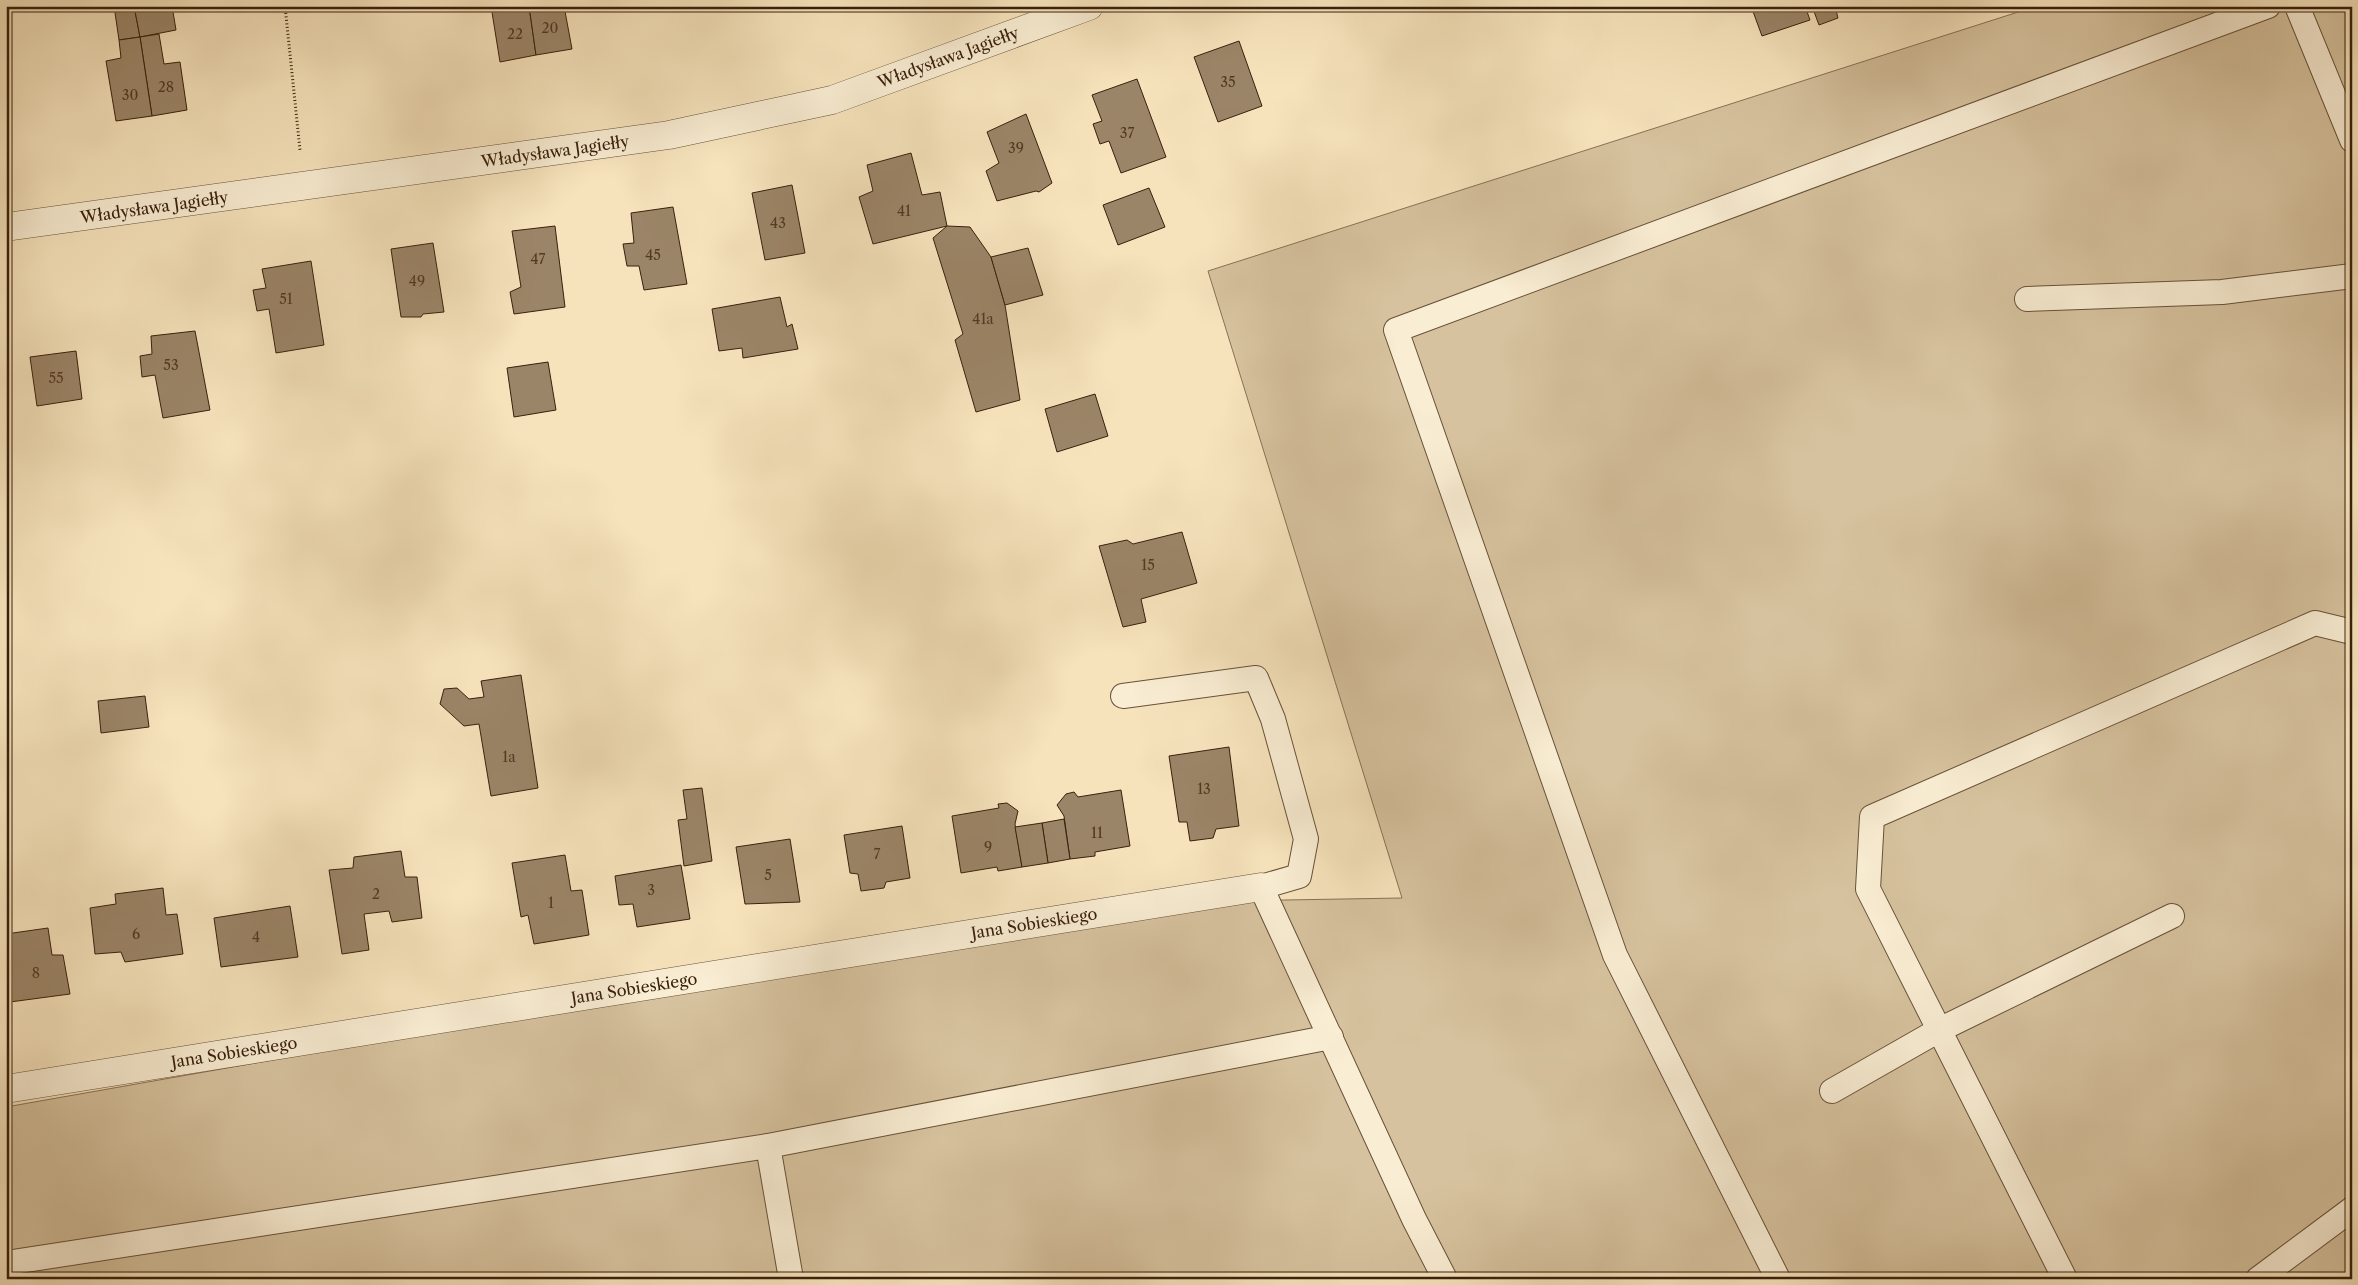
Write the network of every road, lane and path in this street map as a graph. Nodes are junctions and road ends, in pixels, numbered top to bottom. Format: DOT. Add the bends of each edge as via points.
graph roads {
  1 [pos="285,6"];
  2 [pos="2268,6"];
  3 [pos="2296,6"];
  4 [pos="1075,9"];
  5 [pos="2352,140"];
  6 [pos="304,186"];
  7 [pos="6,227"];
  8 [pos="2352,276"];
  9 [pos="2027,299"];
  10 [pos="2352,632"];
  11 [pos="1123,696"];
  12 [pos="1261,887"];
  13 [pos="2172,916"];
  14 [pos="1939,1030"];
  15 [pos="1330,1037"];
  16 [pos="6,1089"];
  17 [pos="1832,1091"];
  18 [pos="768,1146"];
  19 [pos="2352,1209"];
  20 [pos="6,1263"];
  21 [pos="791,1279"];
  22 [pos="1445,1279"];
  23 [pos="1778,1279"];
  24 [pos="2065,1279"];
  25 [pos="2258,1279"];
  1 -- 6 [label="path"];
  2 -- 23 [label="lane" via="1396,330 1615,955"];
  3 -- 5 [label="lane"];
  4 -- 6 [label="street, Władysława Jagiełły" via="832,100 670,135"];
  6 -- 7 [label="street, Władysława Jagiełły"];
  8 -- 9 [label="lane" via="2222,292"];
  10 -- 14 [label="lane" via="2315,623 1872,817 1868,889"];
  11 -- 12 [label="lane" via="1256,678 1273,719 1306,839 1299,876"];
  12 -- 15 [label="lane"];
  12 -- 16 [label="street, Jana Sobieskiego"];
  13 -- 14 [label="lane"];
  14 -- 17 [label="lane"];
  14 -- 24 [label="lane"];
  15 -- 18 [label="lane"];
  15 -- 22 [label="lane"];
  18 -- 20 [label="lane"];
  18 -- 21 [label="lane"];
  19 -- 25 [label="lane"];
}
